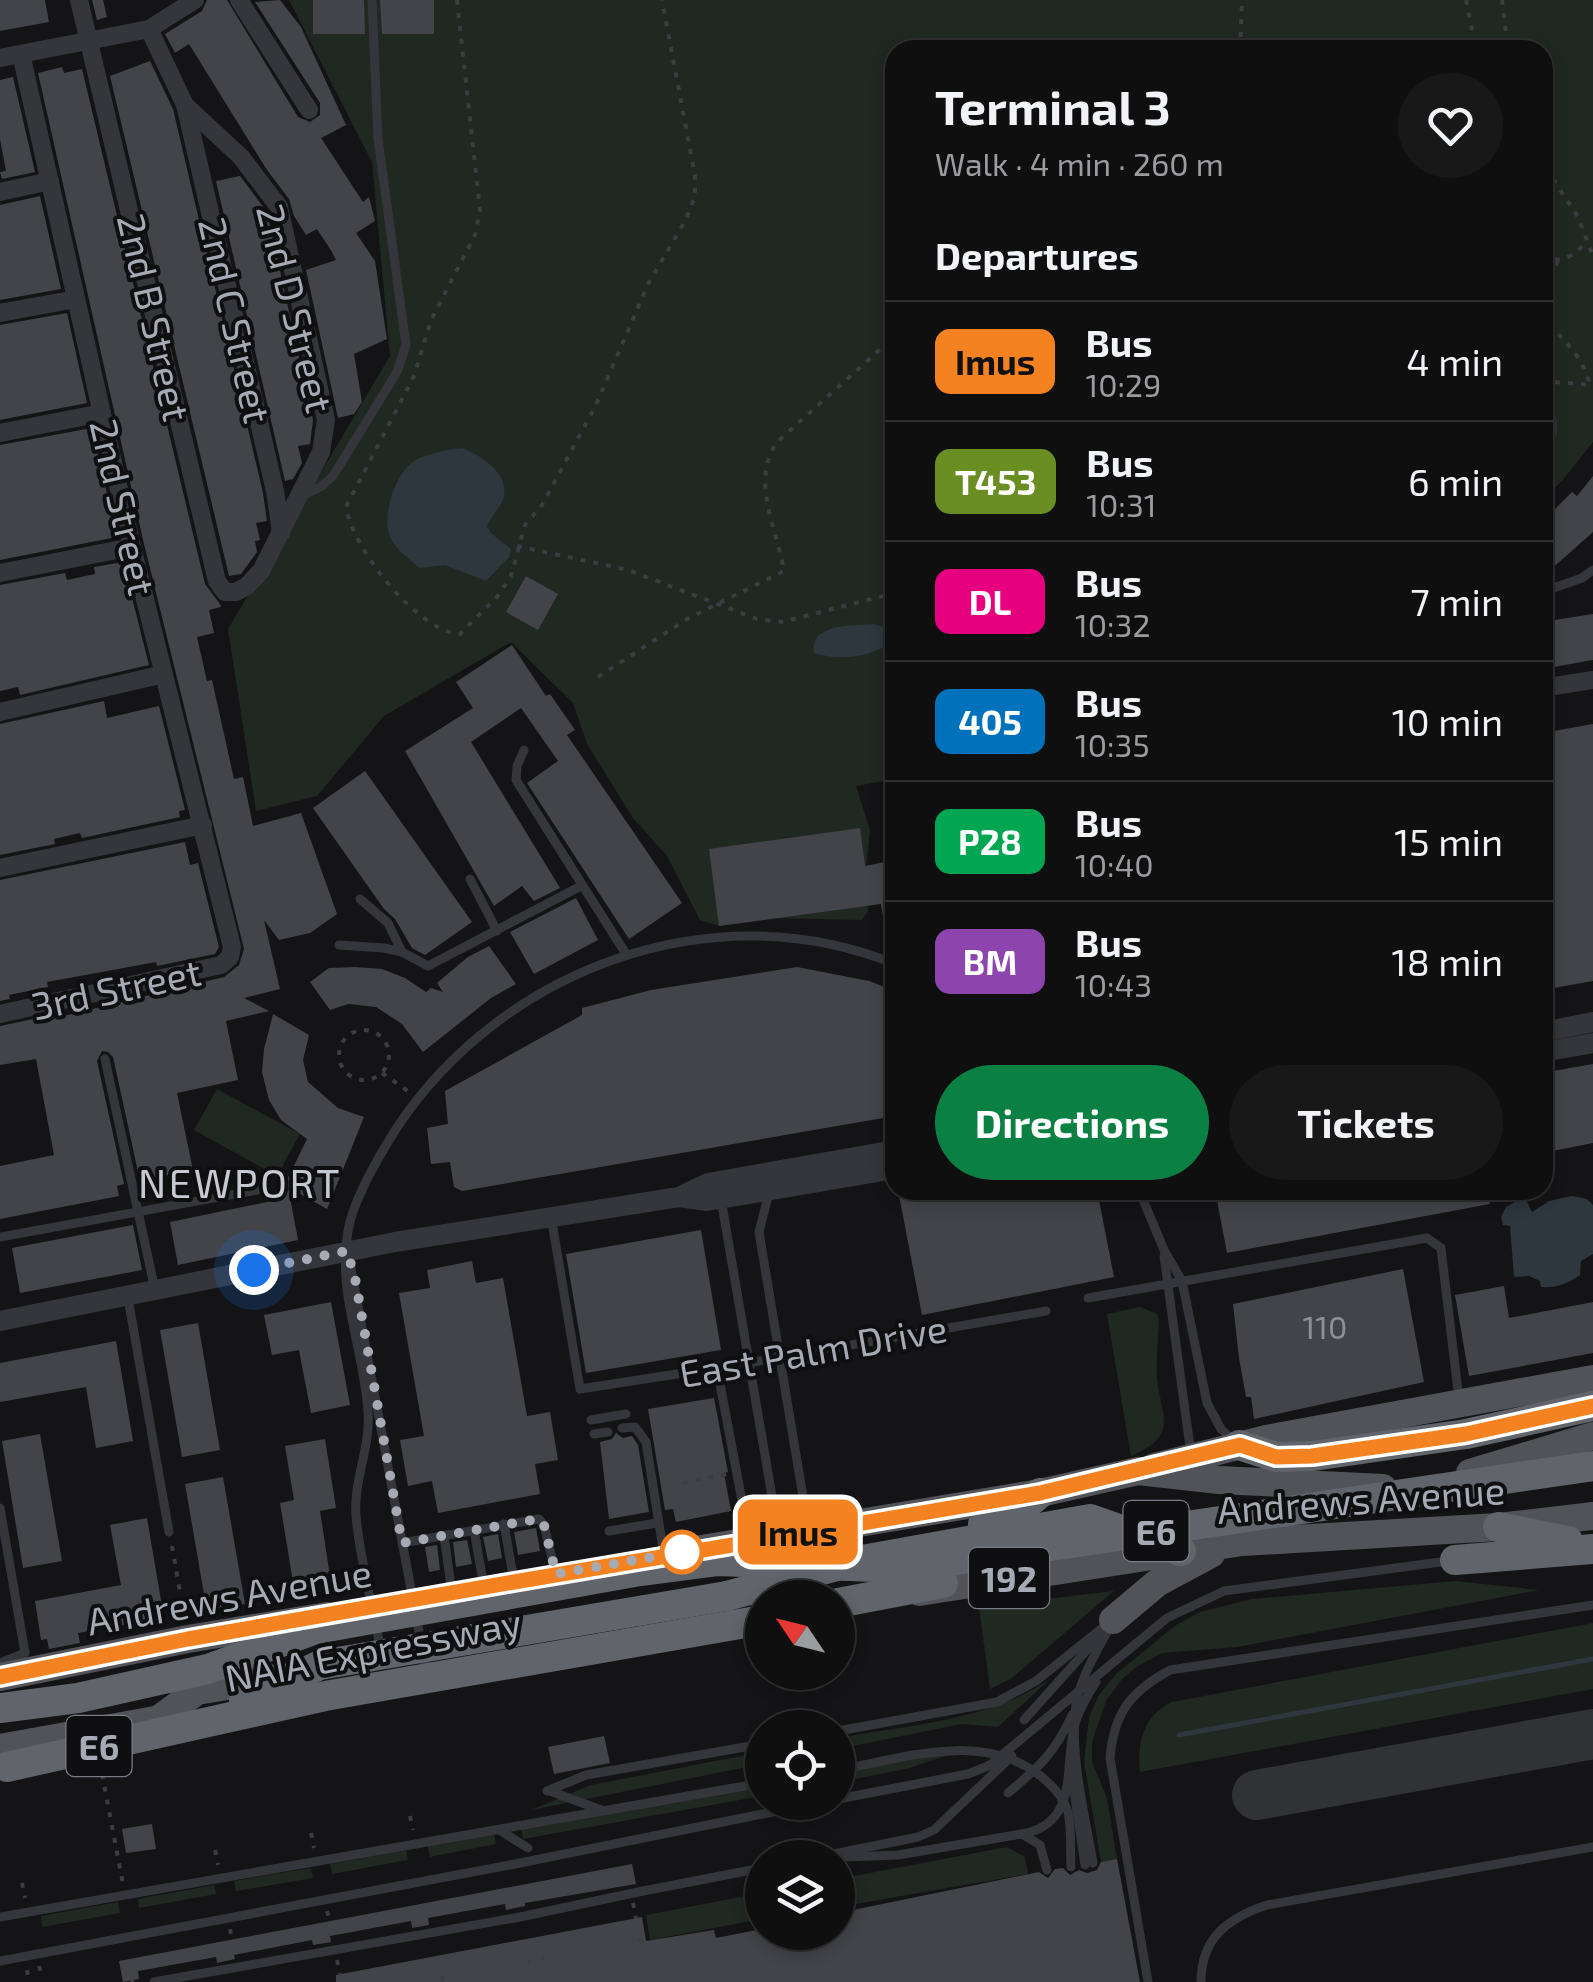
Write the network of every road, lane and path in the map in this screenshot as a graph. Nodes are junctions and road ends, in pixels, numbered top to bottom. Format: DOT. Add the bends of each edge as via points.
graph roads {
  1 [pos="79,0"];
  2 [pos="195,0"];
  3 [pos="239,0"];
  4 [pos="372,0"];
  5 [pos="456,0"];
  6 [pos="662,0"];
  7 [pos="1242,0"];
  8 [pos="1466,0"];
  9 [pos="1502,0"];
  10 [pos="148,30"];
  11 [pos="89,40"];
  12 [pos="1240,40"];
  13 [pos="1474,40"];
  14 [pos="1507,40"];
  15 [pos="21,54"];
  16 [pos="0,58"];
  17 [pos="185,105"];
  18 [pos="309,110"];
  19 [pos="1553,178"];
  20 [pos="50,181"];
  21 [pos="0,192"];
  22 [pos="1585,242"];
  23 [pos="1593,256"];
  24 [pos="1553,260"];
  25 [pos="1558,261"];
  26 [pos="1553,276"];
  27 [pos="76,299"];
  28 [pos="0,313"];
  29 [pos="1553,330"];
  30 [pos="885,345"];
  31 [pos="1553,382"];
  32 [pos="1592,385"];
  33 [pos="102,412"];
  34 [pos="0,433"];
  35 [pos="299,497"];
  36 [pos="281,534"];
  37 [pos="132,546"];
  38 [pos="517,546"];
  39 [pos="1593,570"];
  40 [pos="0,573"];
  41 [pos="1553,588"];
  42 [pos="885,596"];
  43 [pos="715,604"];
  44 [pos="164,674"];
  45 [pos="598,677"];
  46 [pos="1593,680"];
  47 [pos="1553,686"];
  48 [pos="0,712"];
  49 [pos="524,750"];
  50 [pos="203,825"];
  51 [pos="0,868"];
  52 [pos="470,879"];
  53 [pos="581,886"];
  54 [pos="360,899"];
  55 [pos="497,931"];
  56 [pos="339,945"];
  57 [pos="402,952"];
  58 [pos="626,954"];
  59 [pos="230,957"];
  60 [pos="885,961"];
  61 [pos="0,1014"];
  62 [pos="1593,1022"];
  63 [pos="1553,1030"];
  64 [pos="1593,1042"];
  65 [pos="1553,1050"];
  66 [pos="105,1058"];
  67 [pos="382,1073"];
  68 [pos="417,1098"];
  69 [pos="885,1152"];
  70 [pos="885,1171"];
  71 [pos="263,1189"];
  72 [pos="771,1190"];
  73 [pos="679,1196"];
  74 [pos="721,1199"];
  75 [pos="1143,1200"];
  76 [pos="138,1212"];
  77 [pos="551,1216"];
  78 [pos="0,1237"];
  79 [pos="1164,1250"];
  80 [pos="347,1251"];
  81 [pos="1182,1281"];
  82 [pos="1166,1284"];
  83 [pos="155,1290"];
  84 [pos="128,1295"];
  85 [pos="1088,1298"];
  86 [pos="1046,1310"];
  87 [pos="0,1321"];
  88 [pos="778,1358"];
  89 [pos="748,1363"];
  90 [pos="718,1368"];
  91 [pos="1460,1402"];
  92 [pos="1591,1407"];
  93 [pos="374,1413"];
  94 [pos="626,1414"];
  95 [pos="591,1420"];
  96 [pos="622,1428"];
  97 [pos="608,1432"];
  98 [pos="594,1434"];
  99 [pos="1240,1445"];
  100 [pos="1191,1456"];
  101 [pos="1593,1466"];
  102 [pos="1138,1471"];
  103 [pos="736,1472"];
  104 [pos="684,1483"];
  105 [pos="1593,1484"];
  106 [pos="1040,1493"];
  107 [pos="0,1508"];
  108 [pos="1593,1516"];
  109 [pos="657,1523"];
  110 [pos="504,1524"];
  111 [pos="1498,1527"];
  112 [pos="474,1530"];
  113 [pos="808,1530"];
  114 [pos="609,1531"];
  115 [pos="169,1532"];
  116 [pos="779,1535"];
  117 [pos="444,1536"];
  118 [pos="750,1540"];
  119 [pos="1242,1542"];
  120 [pos="402,1543"];
  121 [pos="1593,1547"];
  122 [pos="1181,1551"];
  123 [pos="664,1556"];
  124 [pos="1456,1560"];
  125 [pos="556,1574"];
  126 [pos="520,1580"];
  127 [pos="484,1587"];
  128 [pos="726,1588"];
  129 [pos="452,1593"];
  130 [pos="855,1599"];
  131 [pos="855,1600"];
  132 [pos="413,1601"];
  133 [pos="1593,1605"];
  134 [pos="374,1608"];
  135 [pos="745,1620"];
  136 [pos="1113,1620"];
  137 [pos="745,1621"];
  138 [pos="188,1639"];
  139 [pos="539,1650"];
  140 [pos="110,1655"];
  141 [pos="1115,1661"];
  142 [pos="383,1664"];
  143 [pos="8,1669"];
  144 [pos="208,1669"];
  145 [pos="426,1669"];
  146 [pos="0,1708"];
  147 [pos="1074,1710"];
  148 [pos="1049,1718"];
  149 [pos="190,1719"];
  150 [pos="1024,1720"];
  151 [pos="146,1722"];
  152 [pos="1075,1724"];
  153 [pos="855,1728"];
  154 [pos="745,1747"];
  155 [pos="0,1748"];
  156 [pos="855,1767"];
  157 [pos="0,1770"];
  158 [pos="1072,1770"];
  159 [pos="102,1774"];
  160 [pos="745,1786"];
  161 [pos="1008,1793"];
  162 [pos="855,1796"];
  163 [pos="602,1811"];
  164 [pos="410,1816"];
  165 [pos="745,1818"];
  166 [pos="499,1830"];
  167 [pos="312,1833"];
  168 [pos="1022,1834"];
  169 [pos="416,1844"];
  170 [pos="1593,1847"];
  171 [pos="528,1848"];
  172 [pos="216,1850"];
  173 [pos="855,1850"];
  174 [pos="855,1856"];
  175 [pos="316,1862"];
  176 [pos="1071,1867"];
  177 [pos="1047,1870"];
  178 [pos="745,1871"];
  179 [pos="221,1879"];
  180 [pos="22,1883"];
  181 [pos="126,1896"];
  182 [pos="326,1908"];
  183 [pos="27,1912"];
  184 [pos="0,1918"];
  185 [pos="330,1922"];
  186 [pos="229,1925"];
  187 [pos="232,1940"];
  188 [pos="0,1961"];
  189 [pos="38,1962"];
  190 [pos="42,1976"];
  191 [pos="154,1982"];
  192 [pos="1148,1982"];
  193 [pos="1201,1982"];
  1 -- 11 [label="street, 2nd B Street"];
  2 -- 10 [label="street"];
  3 -- 18 [label="street"];
  4 -- 35 [label="lane" via="378,139 406,345 397,372 333,476"];
  5 -- 38 [label="path" via="480,210 475,235 431,320 414,376 346,507 349,525 378,573 446,634 460,634 497,597"];
  6 -- 38 [label="path" via="695,197 648,284 596,405"];
  7 -- 12 [label="path"];
  8 -- 13 [label="path"];
  9 -- 14 [label="path"];
  10 -- 11 [label="street"];
  10 -- 17 [label="street, 2nd C Street"];
  11 -- 15 [label="street"];
  11 -- 36 [label="street, 2nd B Street" via="218,582 226,592 247,586"];
  15 -- 16 [label="street"];
  15 -- 20 [label="street, 2nd Street"];
  17 -- 35 [label="street, 2nd D Street" via="240,157 279,207 326,420 321,452"];
  17 -- 36 [label="street, 2nd C Street"];
  19 -- 22 [label="path" via="1578,216"];
  20 -- 21 [label="street"];
  20 -- 27 [label="street, 2nd Street"];
  22 -- 23 [label="path"];
  22 -- 25 [label="path"];
  24 -- 25 [label="path"];
  25 -- 26 [label="path"];
  27 -- 28 [label="street"];
  27 -- 33 [label="street, 2nd Street"];
  29 -- 32 [label="path" via="1585,365"];
  30 -- 43 [label="path" via="768,455 765,491 784,572"];
  31 -- 32 [label="path"];
  33 -- 34 [label="street"];
  33 -- 37 [label="street, 2nd Street"];
  35 -- 36 [label="street, 2nd D Street"];
  37 -- 40 [label="street"];
  37 -- 44 [label="street, 2nd Street"];
  38 -- 43 [label="path" via="628,570"];
  39 -- 41 [label="lane"];
  42 -- 43 [label="path" via="782,622"];
  43 -- 45 [label="path"];
  44 -- 48 [label="street"];
  44 -- 50 [label="street, 2nd Street"];
  46 -- 47 [label="street"];
  49 -- 53 [label="lane" via="516,780"];
  50 -- 51 [label="street"];
  50 -- 59 [label="street, 2nd Street"];
  52 -- 55 [label="lane"];
  53 -- 55 [label="lane"];
  53 -- 58 [label="lane"];
  54 -- 57 [label="lane" via="388,923"];
  55 -- 57 [label="lane" via="428,966"];
  56 -- 57 [label="lane"];
  58 -- 60 [label="lane" via="703,939 762,937 820,942"];
  58 -- 68 [label="lane" via="518,1006 451,1059"];
  59 -- 61 [label="street, 3rd Street" via="220,965"];
  62 -- 63 [label="street"];
  64 -- 65 [label="street"];
  66 -- 76 [label="lane"];
  67 -- 67 [label="path" via="359,1080 344,1072 338,1056 350,1034 365,1030 386,1042 389,1058"];
  67 -- 68 [label="path"];
  68 -- 80 [label="lane" via="378,1158 348,1228"];
  69 -- 73 [label="street" via="708,1183"];
  70 -- 72 [label="street"];
  71 -- 76 [label="lane"];
  72 -- 74 [label="street"];
  72 -- 88 [label="lane" via="759,1232"];
  73 -- 74 [label="street"];
  73 -- 77 [label="street"];
  74 -- 89 [label="lane"];
  75 -- 79 [label="lane"];
  76 -- 78 [label="lane"];
  76 -- 83 [label="lane"];
  77 -- 80 [label="street"];
  77 -- 90 [label="lane, East Palm Drive" via="580,1389"];
  79 -- 81 [label="lane"];
  79 -- 82 [label="lane"];
  80 -- 83 [label="street"];
  80 -- 93 [label="lane" via="345,1281"];
  81 -- 82 [label="lane"];
  81 -- 91 [label="lane" via="1427,1238 1441,1248"];
  81 -- 99 [label="lane" via="1207,1403"];
  82 -- 85 [label="lane"];
  82 -- 100 [label="lane"];
  83 -- 84 [label="street"];
  84 -- 87 [label="street"];
  84 -- 115 [label="lane"];
  86 -- 88 [label="lane, East Palm Drive"];
  88 -- 89 [label="lane, East Palm Drive"];
  88 -- 113 [label="lane"];
  89 -- 90 [label="lane, East Palm Drive"];
  89 -- 116 [label="lane"];
  90 -- 103 [label="lane"];
  91 -- 92 [label="main road"];
  91 -- 99 [label="main road"];
  92 -- 99 [label="highway" via="1312,1456 1276,1457"];
  92 -- 102 [label="main road, Andrews Avenue / 192" via="1481,1471 1377,1489"];
  93 -- 120 [label="lane"];
  93 -- 134 [label="lane" via="356,1514"];
  94 -- 95 [label="lane"];
  96 -- 109 [label="lane" via="635,1427 646,1442"];
  97 -- 98 [label="lane"];
  99 -- 100 [label="main road"];
  100 -- 102 [label="main road"];
  101 -- 144 [label="highway, NAIA Expressway / E6, bridge" via="902,1568 717,1561 640,1570 316,1630"];
  102 -- 106 [label="main road, Andrews Avenue / 192"];
  103 -- 104 [label="path"];
  103 -- 118 [label="lane"];
  105 -- 130 [label="highway, E6, bridge"];
  106 -- 113 [label="main road, Andrews Avenue / 192"];
  106 -- 128 [label="highway" via="1012,1517 817,1555"];
  107 -- 143 [label="lane" via="25,1653"];
  108 -- 111 [label="main road, Andrews Avenue / 192"];
  109 -- 114 [label="lane"];
  109 -- 123 [label="lane"];
  110 -- 112 [label="lane"];
  110 -- 125 [label="lane" via="542,1521"];
  110 -- 126 [label="lane"];
  111 -- 119 [label="main road, Andrews Avenue / 192"];
  111 -- 121 [label="highway"];
  111 -- 124 [label="main road"];
  112 -- 117 [label="lane"];
  112 -- 127 [label="lane"];
  113 -- 116 [label="main road, Andrews Avenue / 192"];
  115 -- 138 [label="path"];
  116 -- 118 [label="main road, Andrews Avenue / 192"];
  117 -- 120 [label="lane"];
  117 -- 129 [label="lane"];
  118 -- 123 [label="main road, Andrews Avenue / 192"];
  119 -- 122 [label="main road, Andrews Avenue / 192"];
  119 -- 136 [label="main road" via="1173,1573"];
  120 -- 132 [label="lane"];
  121 -- 124 [label="highway"];
  122 -- 128 [label="highway" via="1090,1519"];
  122 -- 131 [label="main road, Andrews Avenue / 192"];
  123 -- 125 [label="main road, Andrews Avenue / 192"];
  124 -- 141 [label="lane" via="1224,1591 1166,1618"];
  125 -- 126 [label="main road, Andrews Avenue / 192"];
  126 -- 127 [label="main road, Andrews Avenue / 192"];
  126 -- 139 [label="main road" via="508,1622 519,1640"];
  127 -- 129 [label="main road, Andrews Avenue / 192"];
  128 -- 144 [label="highway, bridge"];
  128 -- 149 [label="highway, bridge" via="320,1665"];
  129 -- 132 [label="main road, Andrews Avenue / 192"];
  132 -- 134 [label="main road, Andrews Avenue / 192"];
  132 -- 145 [label="lane"];
  133 -- 192 [label="lane" via="1202,1664 1153,1679 1120,1712 1110,1758"];
  134 -- 138 [label="main road, Andrews Avenue / 192"];
  134 -- 142 [label="lane"];
  135 -- 139 [label="main road"];
  136 -- 147 [label="lane"];
  136 -- 150 [label="lane"];
  136 -- 153 [label="lane" via="1036,1681 997,1702"];
  137 -- 149 [label="highway, NAIA Expressway / E6, bridge"];
  138 -- 140 [label="main road, Andrews Avenue / 192"];
  139 -- 145 [label="main road"];
  140 -- 143 [label="main road, Andrews Avenue / 192"];
  140 -- 151 [label="main road" via="138,1669 146,1687"];
  141 -- 148 [label="lane, bridge"];
  141 -- 152 [label="lane, bridge"];
  142 -- 151 [label="main road" via="197,1691"];
  144 -- 146 [label="highway, NAIA Expressway / E6, bridge"];
  145 -- 149 [label="main road"];
  147 -- 152 [label="lane"];
  147 -- 161 [label="lane" via="1058,1746"];
  148 -- 162 [label="lane, bridge" via="984,1768"];
  148 -- 173 [label="lane, bridge" via="934,1830"];
  149 -- 151 [label="main road"];
  149 -- 157 [label="highway, NAIA Expressway / E6, bridge"];
  151 -- 155 [label="main road"];
  152 -- 158 [label="lane, bridge"];
  152 -- 158 [label="lane" via="1089,1864"];
  154 -- 163 [label="lane" via="586,1775 547,1791"];
  156 -- 176 [label="lane, bridge" via="966,1749 1010,1758 1062,1798"];
  158 -- 168 [label="lane, bridge" via="1057,1813"];
  159 -- 181 [label="path"];
  160 -- 163 [label="lane"];
  163 -- 166 [label="lane"];
  164 -- 169 [label="path"];
  165 -- 188 [label="lane, bridge"];
  166 -- 169 [label="lane"];
  166 -- 171 [label="lane"];
  167 -- 175 [label="path"];
  168 -- 174 [label="lane, bridge"];
  168 -- 177 [label="lane" via="1040,1845"];
  169 -- 175 [label="lane"];
  170 -- 193 [label="lane" via="1248,1911 1211,1940"];
  172 -- 179 [label="path"];
  175 -- 179 [label="lane"];
  178 -- 191 [label="lane, bridge"];
  179 -- 181 [label="lane"];
  180 -- 183 [label="path"];
  181 -- 183 [label="lane"];
  182 -- 185 [label="path"];
  183 -- 184 [label="lane"];
  186 -- 187 [label="path"];
  189 -- 190 [label="path"];
}
